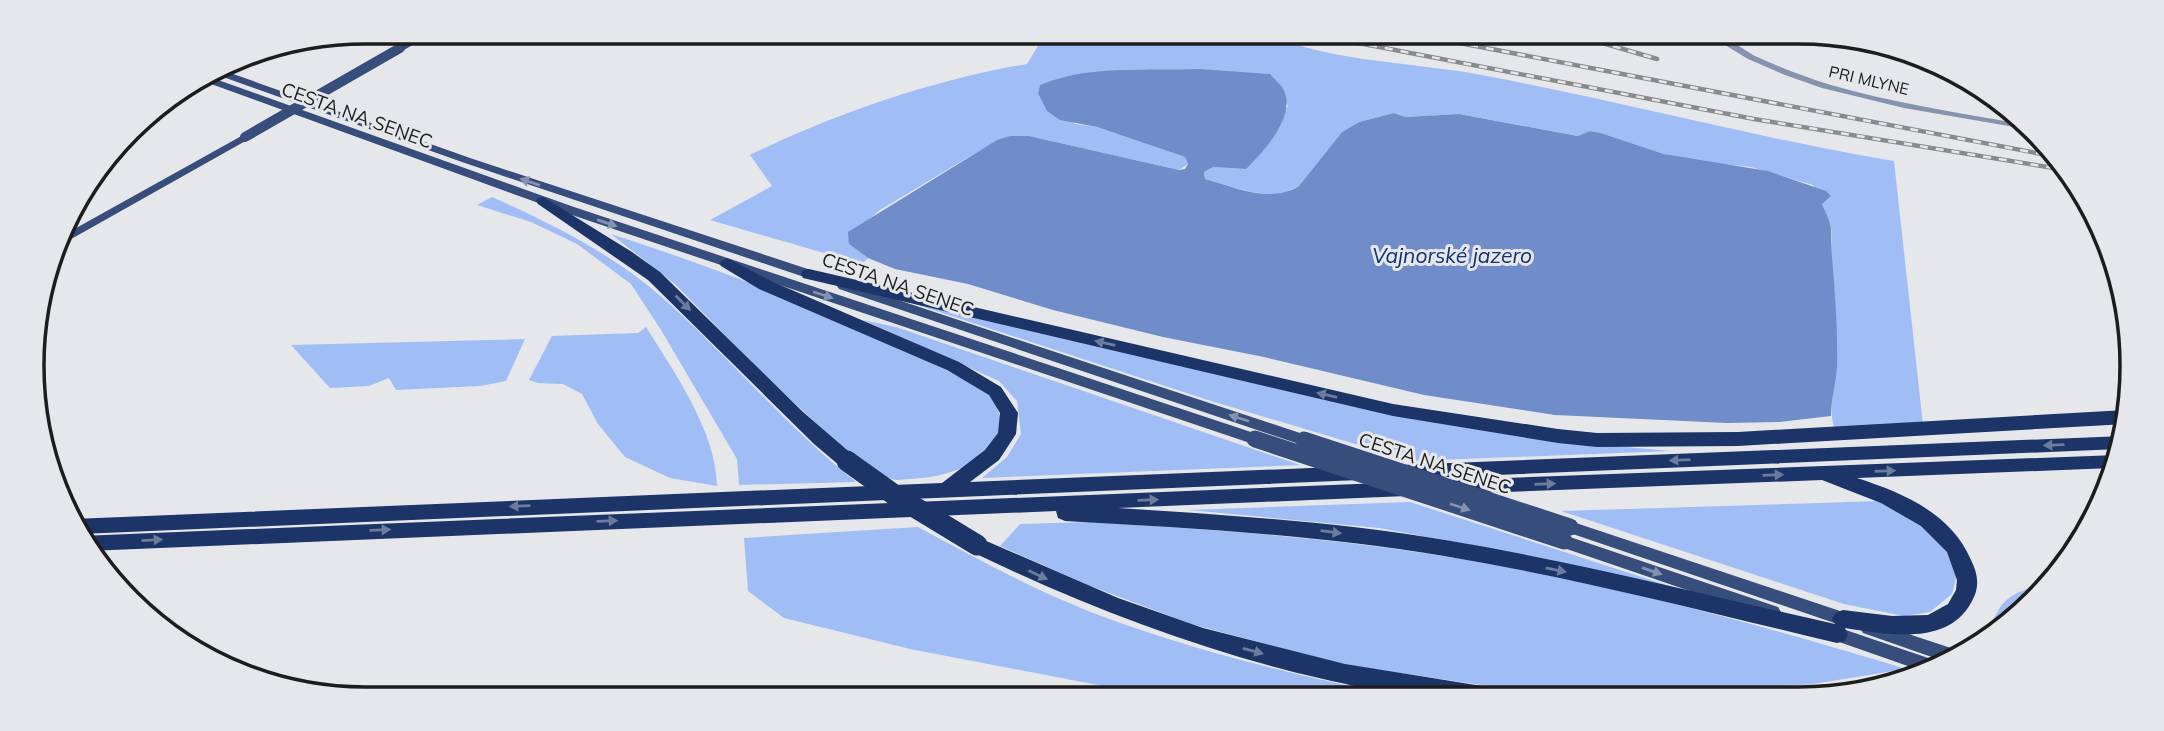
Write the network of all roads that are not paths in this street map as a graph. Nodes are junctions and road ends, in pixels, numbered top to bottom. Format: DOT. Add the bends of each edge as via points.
graph roads {
  1 [pos="407,44"];
  2 [pos="1729,44"];
  3 [pos="227,75"];
  4 [pos="214,82"];
  5 [pos="2012,125"];
  6 [pos="543,201"];
  7 [pos="71,236"];
  8 [pos="727,263"];
  9 [pos="809,274"];
  10 [pos="2115,418"];
  11 [pos="1979,426"];
  12 [pos="2111,442"];
  13 [pos="1748,457"];
  14 [pos="2105,461"];
  15 [pos="1816,473"];
  16 [pos="951,498"];
  17 [pos="87,526"];
  18 [pos="1567,534"];
  19 [pos="97,542"];
  20 [pos="1840,626"];
  21 [pos="1941,654"];
  22 [pos="1924,662"];
  23 [pos="1427,687"];
  1 -- 7 [label="main road, bridge"];
  2 -- 5 [label="street, PRI MLYNE" via="1816,84"];
  9 -- 3 [label="main road, CESTA NA SENEC, one-way"];
  4 -- 6 [label="main road, CESTA NA SENEC"];
  6 -- 8 [label="main road, CESTA NA SENEC, one-way"];
  6 -- 23 [label="highway, one-way, bridge" via="655,277 774,397 847,461 977,545 1086,596 1211,639 1341,673"];
  8 -- 16 [label="highway" via="765,285 953,366 995,391 1010,416 1007,434"];
  8 -- 18 [label="main road, CESTA NA SENEC, one-way, bridge" via="1255,439"];
  11 -- 9 [label="highway, one-way" via="1738,439 1597,440 1522,432 1344,399"];
  18 -- 9 [label="main road, CESTA NA SENEC, one-way, bridge" via="1304,440"];
  10 -- 11 [label="highway"];
  11 -- 13 [label="highway"];
  12 -- 13 [label="highway, one-way"];
  13 -- 16 [label="highway, one-way"];
  15 -- 14 [label="highway, one-way"];
  16 -- 15 [label="highway, one-way"];
  15 -- 20 [label="highway" via="1881,495 1940,529 1956,549 1968,585 1951,615 1931,623"];
  16 -- 17 [label="highway, one-way"];
  19 -- 16 [label="highway, one-way"];
  16 -- 20 [label="highway, one-way" via="1395,541"];
  18 -- 20 [label="main road"];
  20 -- 21 [label="main road"];
  20 -- 22 [label="main road"];
}
